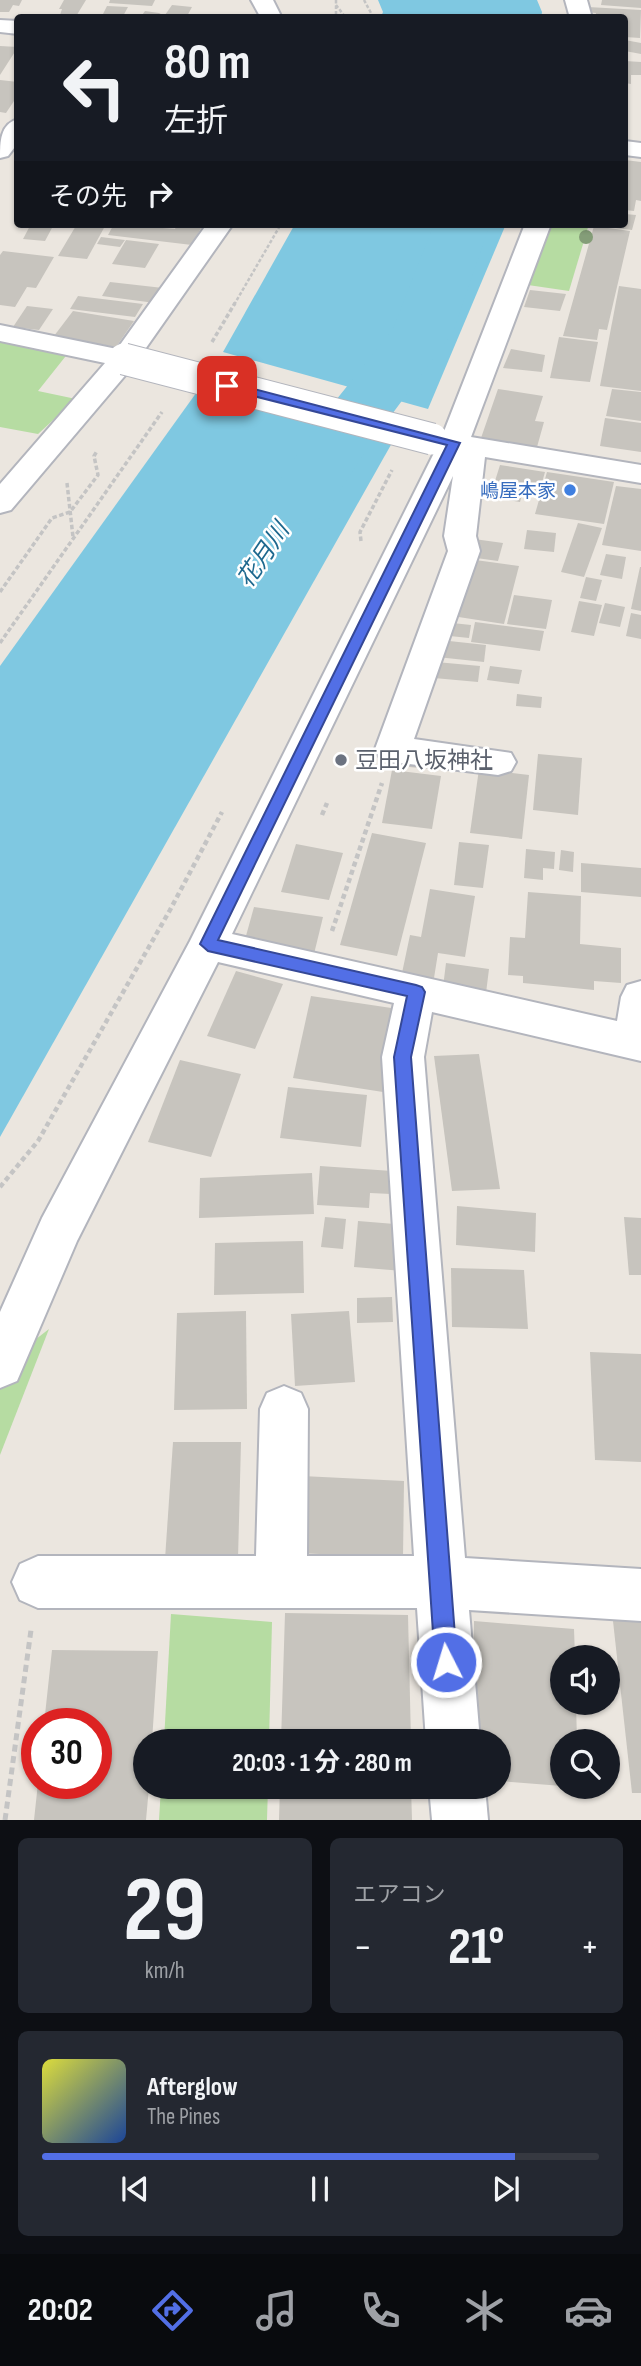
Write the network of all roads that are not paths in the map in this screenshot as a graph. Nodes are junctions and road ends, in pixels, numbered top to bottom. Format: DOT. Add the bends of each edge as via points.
graph roads {
  1 [pos="14,132"];
  2 [pos="0,151"];
  3 [pos="217,228"];
  4 [pos="536,228"];
  5 [pos="0,333"];
  6 [pos="124,359"];
  7 [pos="453,443"];
  8 [pos="641,474"];
  9 [pos="0,503"];
  10 [pos="498,762"];
  11 [pos="208,944"];
  12 [pos="416,992"];
  13 [pos="641,997"];
  14 [pos="637,1043"];
  15 [pos="0,1365"];
  16 [pos="284,1409"];
  17 [pos="38,1582"];
  18 [pos="281,1582"];
  19 [pos="439,1582"];
  20 [pos="641,1595"];
  21 [pos="452,1729"];
  22 [pos="458,1799"];
  23 [pos="460,1820"];
  1 -- 2 [label="street"];
  3 -- 6 [label="street"];
  4 -- 7 [label="street"];
  5 -- 6 [label="street"];
  6 -- 7 [label="street, bridge"];
  6 -- 9 [label="street"];
  7 -- 8 [label="street"];
  7 -- 10 [label="street" via="464,551 393,749"];
  7 -- 11 [label="street"];
  11 -- 12 [label="street"];
  11 -- 15 [label="street" via="58,1232"];
  12 -- 14 [label="street"];
  12 -- 19 [label="street" via="403,1057"];
  13 -- 14 [label="street"];
  16 -- 18 [label="street"];
  17 -- 18 [label="street"];
  18 -- 19 [label="street"];
  19 -- 20 [label="street"];
  19 -- 21 [label="street"];
  22 -- 23 [label="street"];
}
